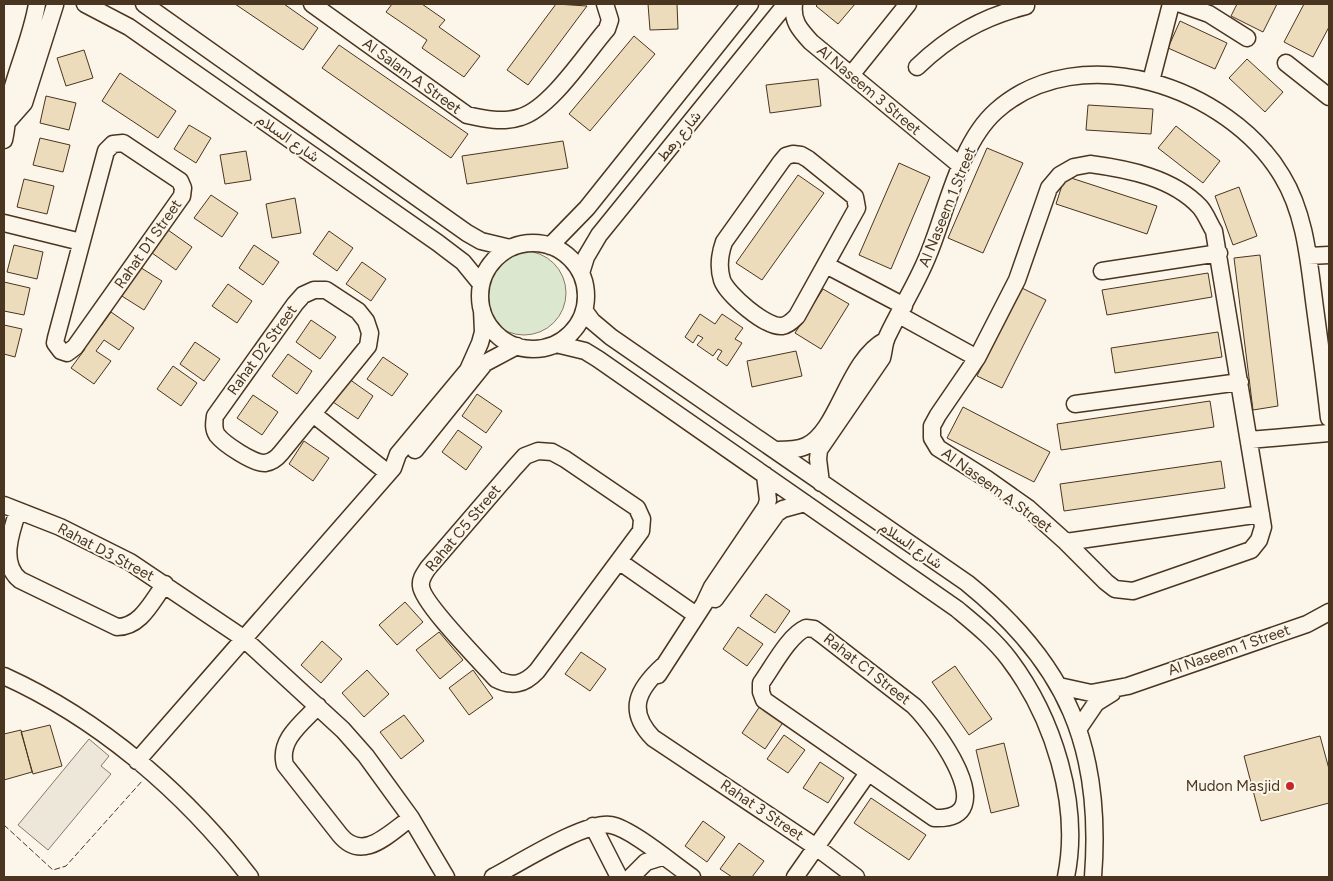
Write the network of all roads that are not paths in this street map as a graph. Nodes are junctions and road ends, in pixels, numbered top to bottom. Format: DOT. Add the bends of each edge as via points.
graph roads {
  1 [pos="37,4"];
  2 [pos="58,4"];
  3 [pos="85,4"];
  4 [pos="144,4"];
  5 [pos="312,4"];
  6 [pos="605,4"];
  7 [pos="733,4"];
  8 [pos="750,4"];
  9 [pos="786,4"];
  10 [pos="794,4"];
  11 [pos="908,4"];
  12 [pos="1171,4"];
  13 [pos="1181,4"];
  14 [pos="1026,6"];
  15 [pos="1212,9"];
  16 [pos="985,11"];
  17 [pos="735,20"];
  18 [pos="1247,38"];
  19 [pos="1286,64"];
  20 [pos="917,67"];
  21 [pos="851,75"];
  22 [pos="23,81"];
  23 [pos="1151,81"];
  24 [pos="1329,97"];
  25 [pos="6,119"];
  26 [pos="4,140"];
  27 [pos="961,166"];
  28 [pos="4,223"];
  29 [pos="81,242"];
  30 [pos="550,246"];
  31 [pos="510,248"];
  32 [pos="1219,253"];
  33 [pos="1329,254"];
  34 [pos="1308,256"];
  35 [pos="826,265"];
  36 [pos="1102,271"];
  37 [pos="581,273"];
  38 [pos="481,284"];
  39 [pos="482,310"];
  40 [pos="584,310"];
  41 [pos="902,310"];
  42 [pos="556,344"];
  43 [pos="517,346"];
  44 [pos="977,358"];
  45 [pos="1240,382"];
  46 [pos="847,400"];
  47 [pos="1075,404"];
  48 [pos="313,414"];
  49 [pos="1329,418"];
  50 [pos="433,419"];
  51 [pos="1329,433"];
  52 [pos="1249,440"];
  53 [pos="776,450"];
  54 [pos="390,471"];
  55 [pos="765,475"];
  56 [pos="821,483"];
  57 [pos="805,503"];
  58 [pos="11,508"];
  59 [pos="1261,514"];
  60 [pos="752,539"];
  61 [pos="1066,542"];
  62 [pos="620,562"];
  63 [pos="165,584"];
  64 [pos="701,610"];
  65 [pos="1329,612"];
  66 [pos="244,638"];
  67 [pos="4,676"];
  68 [pos="1059,686"];
  69 [pos="1128,686"];
  70 [pos="318,706"];
  71 [pos="1079,728"];
  72 [pos="137,761"];
  73 [pos="868,773"];
  74 [pos="411,818"];
  75 [pos="593,826"];
  76 [pos="816,847"];
  77 [pos="662,857"];
  78 [pos="250,877"];
  79 [pos="446,877"];
  80 [pos="493,877"];
  81 [pos="619,877"];
  82 [pos="631,877"];
  83 [pos="692,877"];
  84 [pos="795,877"];
  85 [pos="856,877"];
  86 [pos="1066,877"];
  87 [pos="1093,877"];
  1 -- 22 [label="street"];
  2 -- 22 [label="street"];
  3 -- 38 [label="street, شارع السلام" via="129,27 438,244 463,262"];
  4 -- 31 [label="street, شارع السلام" via="467,233 481,241"];
  5 -- 6 [label="street, Al Salam A Street" via="467,115 485,120 520,118 537,110 550,98 607,29 610,20"];
  7 -- 17 [label="street"];
  8 -- 17 [label="street, شارع رهط"];
  9 -- 37 [label="street, شارع رهط" via="599,235"];
  10 -- 21 [label="street, Al Naseem 3 Street" via="797,26"];
  11 -- 21 [label="street"];
  12 -- 23 [label="street"];
  13 -- 15 [label="street"];
  14 -- 16 [label="street"];
  15 -- 18 [label="street"];
  16 -- 20 [label="street"];
  17 -- 30 [label="street, شارع رهط" via="587,208"];
  19 -- 24 [label="street"];
  21 -- 27 [label="street, Al Naseem 3 Street"];
  22 -- 25 [label="street" via="9,105"];
  23 -- 27 [label="street, Al Naseem 1 Street" via="1105,76 1070,77 1018,95 996,111 977,133"];
  23 -- 34 [label="street, Al Naseem 1 Street" via="1190,94 1226,115 1258,143 1283,176 1300,218"];
  25 -- 26 [label="street"];
  27 -- 41 [label="street, Al Naseem 1 Street" via="929,255"];
  28 -- 29 [label="street"];
  29 -- 29 [label="street, Rahat D1 Street" via="106,151 113,144 123,143 180,181 182,196 75,347 67,352 57,348 55,343"];
  30 -- 31 [label="street" via="523,244"];
  30 -- 37 [label="street" via="563,252"];
  31 -- 38 [label="street" via="487,269"];
  32 -- 36 [label="street"];
  32 -- 44 [label="street, Al Naseem A Street" via="1214,231 1201,209 1182,191 1159,180 1106,166 1074,167 1060,175 1049,188 1017,280"];
  32 -- 45 [label="street, Al Naseem A Street"];
  33 -- 34 [label="street"];
  34 -- 49 [label="street, Al Naseem 1 Street"];
  35 -- 35 [label="street" via="857,208 857,202 801,154 786,156 724,242 719,256 723,282 731,294 765,321 783,326 798,316"];
  35 -- 41 [label="street"];
  37 -- 40 [label="street" via="586,291"];
  38 -- 39 [label="street"];
  39 -- 43 [label="street" via="494,332"];
  39 -- 50 [label="street" via="477,354"];
  40 -- 42 [label="street" via="578,324"];
  40 -- 53 [label="street, شارع السلام" via="610,337"];
  41 -- 44 [label="street"];
  41 -- 46 [label="street, Al Naseem 1 Street" via="886,340 882,358 865,371"];
  42 -- 43 [label="street" via="530,349"];
  42 -- 55 [label="street, شارع السلام" via="585,351 598,359"];
  43 -- 50 [label="street" via="485,363"];
  44 -- 61 [label="street, Al Naseem A Street" via="938,415 932,426 932,438 938,448 1028,508"];
  45 -- 47 [label="street"];
  45 -- 52 [label="street, Al Naseem A Street"];
  46 -- 53 [label="street, Al Naseem 1 Street" via="816,439 800,449"];
  46 -- 56 [label="street, Al Naseem 1 Street" via="820,450 818,469"];
  48 -- 48 [label="street, Rahat D2 Street" via="368,346 370,333 358,311 326,290 314,290 303,295 215,416 214,426 218,436 226,442 256,462 266,463 275,460"];
  48 -- 54 [label="street"];
  50 -- 54 [label="street" via="398,454"];
  51 -- 52 [label="street"];
  52 -- 59 [label="street, Al Naseem A Street"];
  53 -- 56 [label="street, شارع السلام"];
  54 -- 66 [label="street"];
  55 -- 57 [label="street, شارع السلام"];
  55 -- 60 [label="street, Rahat 3 Street" via="768,500"];
  56 -- 68 [label="street, شارع السلام" via="994,605 1019,630"];
  57 -- 60 [label="street, Rahat 3 Street" via="783,509"];
  57 -- 86 [label="street, شارع السلام" via="957,609 1008,657 1044,718 1064,781 1070,843"];
  58 -- 63 [label="street, Rahat D3 Street" via="94,542"];
  58 -- 63 [label="street, Rahat D3 Street" via="4,553 7,570 20,580 117,627 135,623"];
  59 -- 61 [label="street, Al Naseem A Street"];
  59 -- 61 [label="street, Al Naseem A Street" via="1263,527 1251,550 1134,591 1115,589"];
  60 -- 64 [label="street, Rahat 3 Street" via="709,592"];
  62 -- 62 [label="street, Rahat C5 Street" via="641,531 642,519 637,508 565,459 552,452 538,451 524,456 428,568 422,576 421,585 428,602 496,679 506,684 518,684 537,671"];
  62 -- 64 [label="street"];
  63 -- 66 [label="street, Rahat D3 Street"];
  64 -- 76 [label="street, Rahat 3 Street" via="663,666 642,689 638,715 644,728 653,738"];
  65 -- 69 [label="street, Al Naseem 1 Street" via="1307,624"];
  66 -- 70 [label="street, Rahat D3 Street"];
  66 -- 72 [label="street"];
  67 -- 72 [label="street" via="86,721"];
  68 -- 69 [label="street, Al Naseem 1 Street" via="1091,693"];
  68 -- 71 [label="street, شارع السلام"];
  69 -- 71 [label="street, Al Naseem 1 Street" via="1096,703"];
  70 -- 74 [label="street, Rahat D3 Street" via="366,756"];
  70 -- 74 [label="street" via="289,738 282,756 285,765 346,843 356,848 366,847"];
  71 -- 87 [label="street, شارع السلام" via="1088,757 1093,794 1096,847"];
  72 -- 78 [label="street" via="189,807"];
  73 -- 73 [label="street, Rahat C1 Street" via="934,818 947,819 958,813 966,802 966,789 945,746 914,706 814,629 806,628 798,632 761,683 764,700"];
  73 -- 76 [label="street"];
  74 -- 79 [label="street, Rahat D3 Street"];
  75 -- 77 [label="street" via="602,824 621,828"];
  75 -- 80 [label="street"];
  75 -- 81 [label="street"];
  76 -- 84 [label="street"];
  76 -- 85 [label="street, Rahat 3 Street"];
  77 -- 82 [label="street" via="646,862"];
  77 -- 83 [label="street"];
}
